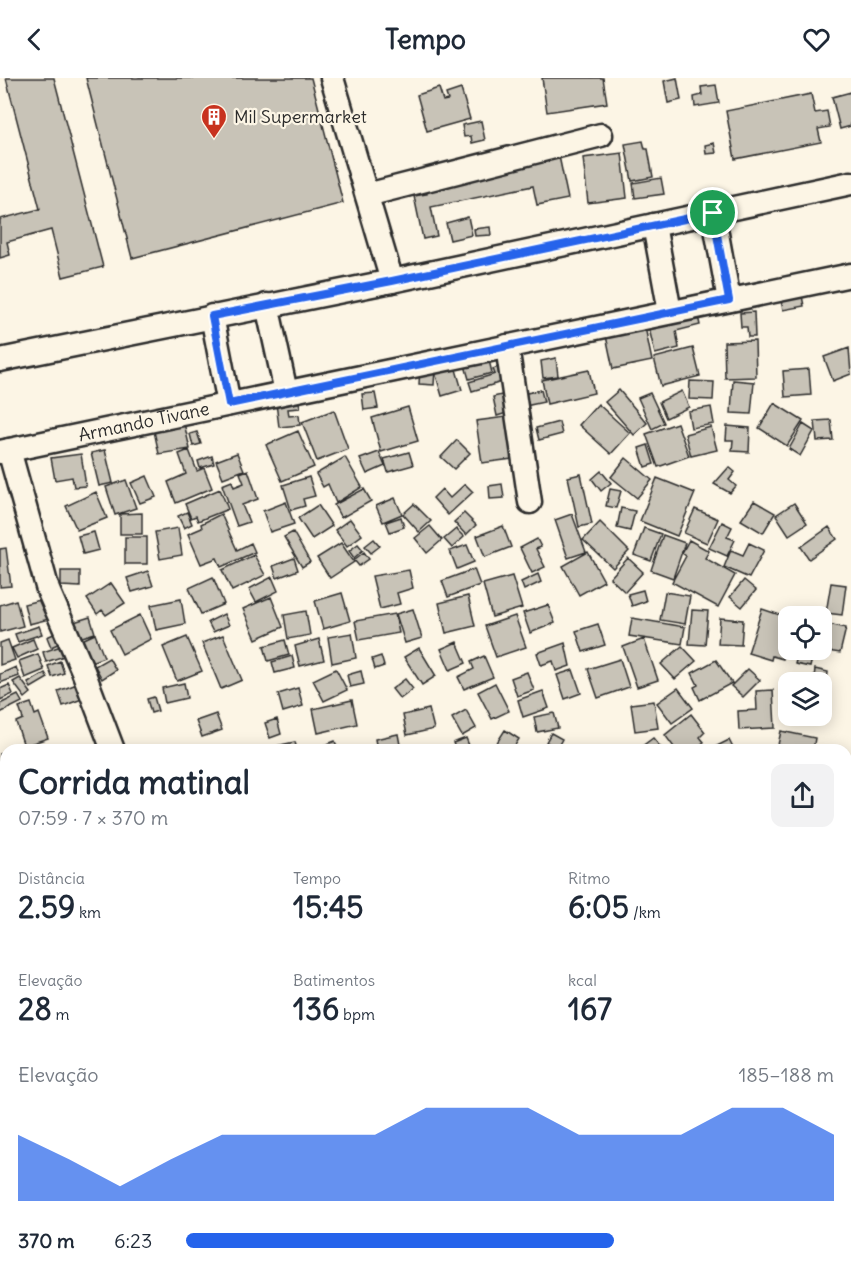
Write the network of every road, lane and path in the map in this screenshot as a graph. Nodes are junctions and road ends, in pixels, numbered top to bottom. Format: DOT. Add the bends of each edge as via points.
graph roads {
  1 [pos="332,78"];
  2 [pos="601,135"];
  3 [pos="851,183"];
  4 [pos="367,195"];
  5 [pos="713,213"];
  6 [pos="654,225"];
  7 [pos="851,275"];
  8 [pos="392,281"];
  9 [pos="729,300"];
  10 [pos="267,305"];
  11 [pos="670,312"];
  12 [pos="212,316"];
  13 [pos="507,346"];
  14 [pos="0,360"];
  15 [pos="286,392"];
  16 [pos="229,404"];
  17 [pos="5,451"];
  18 [pos="530,502"];
  19 [pos="111,744"];
  1 -- 4 [label="street"];
  2 -- 4 [label="street"];
  3 -- 5 [label="street"];
  4 -- 8 [label="street"];
  5 -- 6 [label="street"];
  5 -- 9 [label="street"];
  6 -- 8 [label="street"];
  6 -- 11 [label="street"];
  7 -- 9 [label="street, Armando Tivane"];
  8 -- 10 [label="street"];
  9 -- 11 [label="street, Armando Tivane"];
  10 -- 12 [label="street"];
  10 -- 15 [label="street"];
  11 -- 13 [label="street, Armando Tivane"];
  12 -- 14 [label="street"];
  12 -- 16 [label="street"];
  13 -- 15 [label="street, Armando Tivane"];
  13 -- 18 [label="street"];
  15 -- 16 [label="street, Armando Tivane"];
  16 -- 17 [label="street, Armando Tivane"];
  17 -- 19 [label="street" via="48,590"];
}
